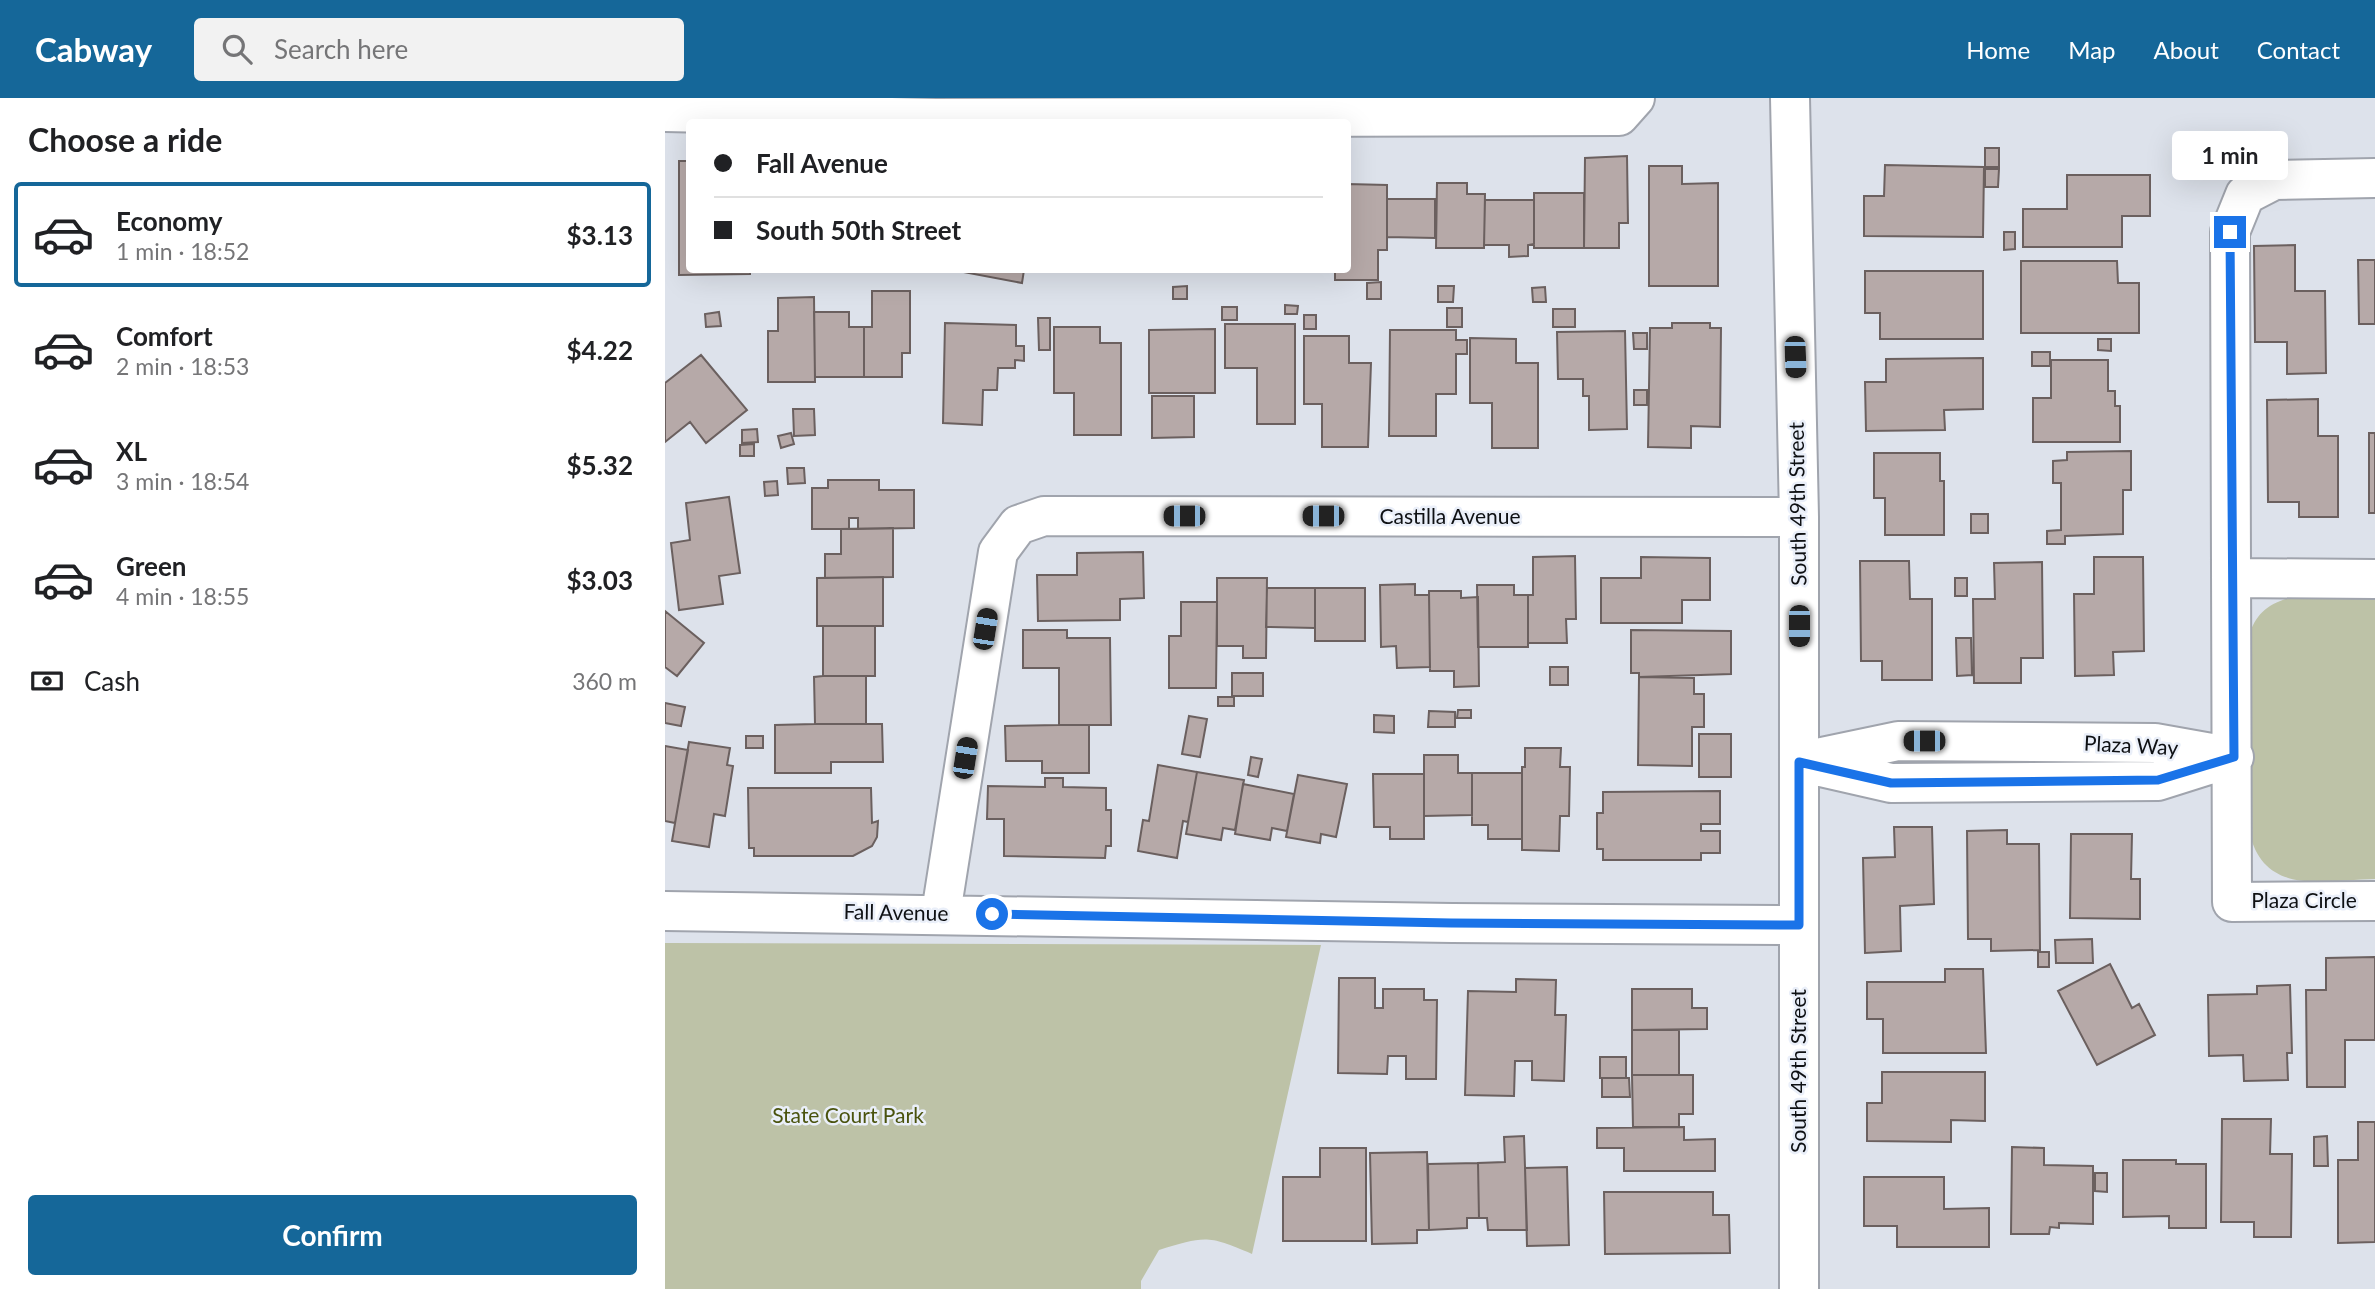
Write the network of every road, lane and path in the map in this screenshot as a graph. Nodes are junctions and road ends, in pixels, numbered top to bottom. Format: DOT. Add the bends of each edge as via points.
graph roads {
  1 [pos="1635,98"];
  2 [pos="1790,98"];
  3 [pos="665,112"];
  4 [pos="935,113"];
  5 [pos="781,118"];
  6 [pos="2375,178"];
  7 [pos="1799,517"];
  8 [pos="2232,578"];
  9 [pos="2375,579"];
  10 [pos="2234,757"];
  11 [pos="1799,762"];
  12 [pos="2375,901"];
  13 [pos="665,911"];
  14 [pos="941,913"];
  15 [pos="1799,925"];
  16 [pos="1799,1289"];
  1 -- 4 [label="street" via="1619,116"];
  2 -- 7 [label="street, South 49th Street"];
  3 -- 5 [label="street"];
  4 -- 5 [label="street"];
  6 -- 8 [label="street" via="2274,180 2245,195 2230,232"];
  7 -- 11 [label="street, South 49th Street"];
  7 -- 14 [label="street, Castilla Avenue" via="1044,516 1018,525 998,552"];
  8 -- 9 [label="street"];
  8 -- 10 [label="street"];
  10 -- 11 [label="street, Plaza Way" via="2145,781 1891,783"];
  10 -- 12 [label="street, Plaza Circle" via="2232,902"];
  11 -- 15 [label="street, South 49th Street"];
  13 -- 14 [label="street, Fall Avenue"];
  14 -- 15 [label="street, Fall Avenue"];
  15 -- 16 [label="street, South 49th Street"];
}
